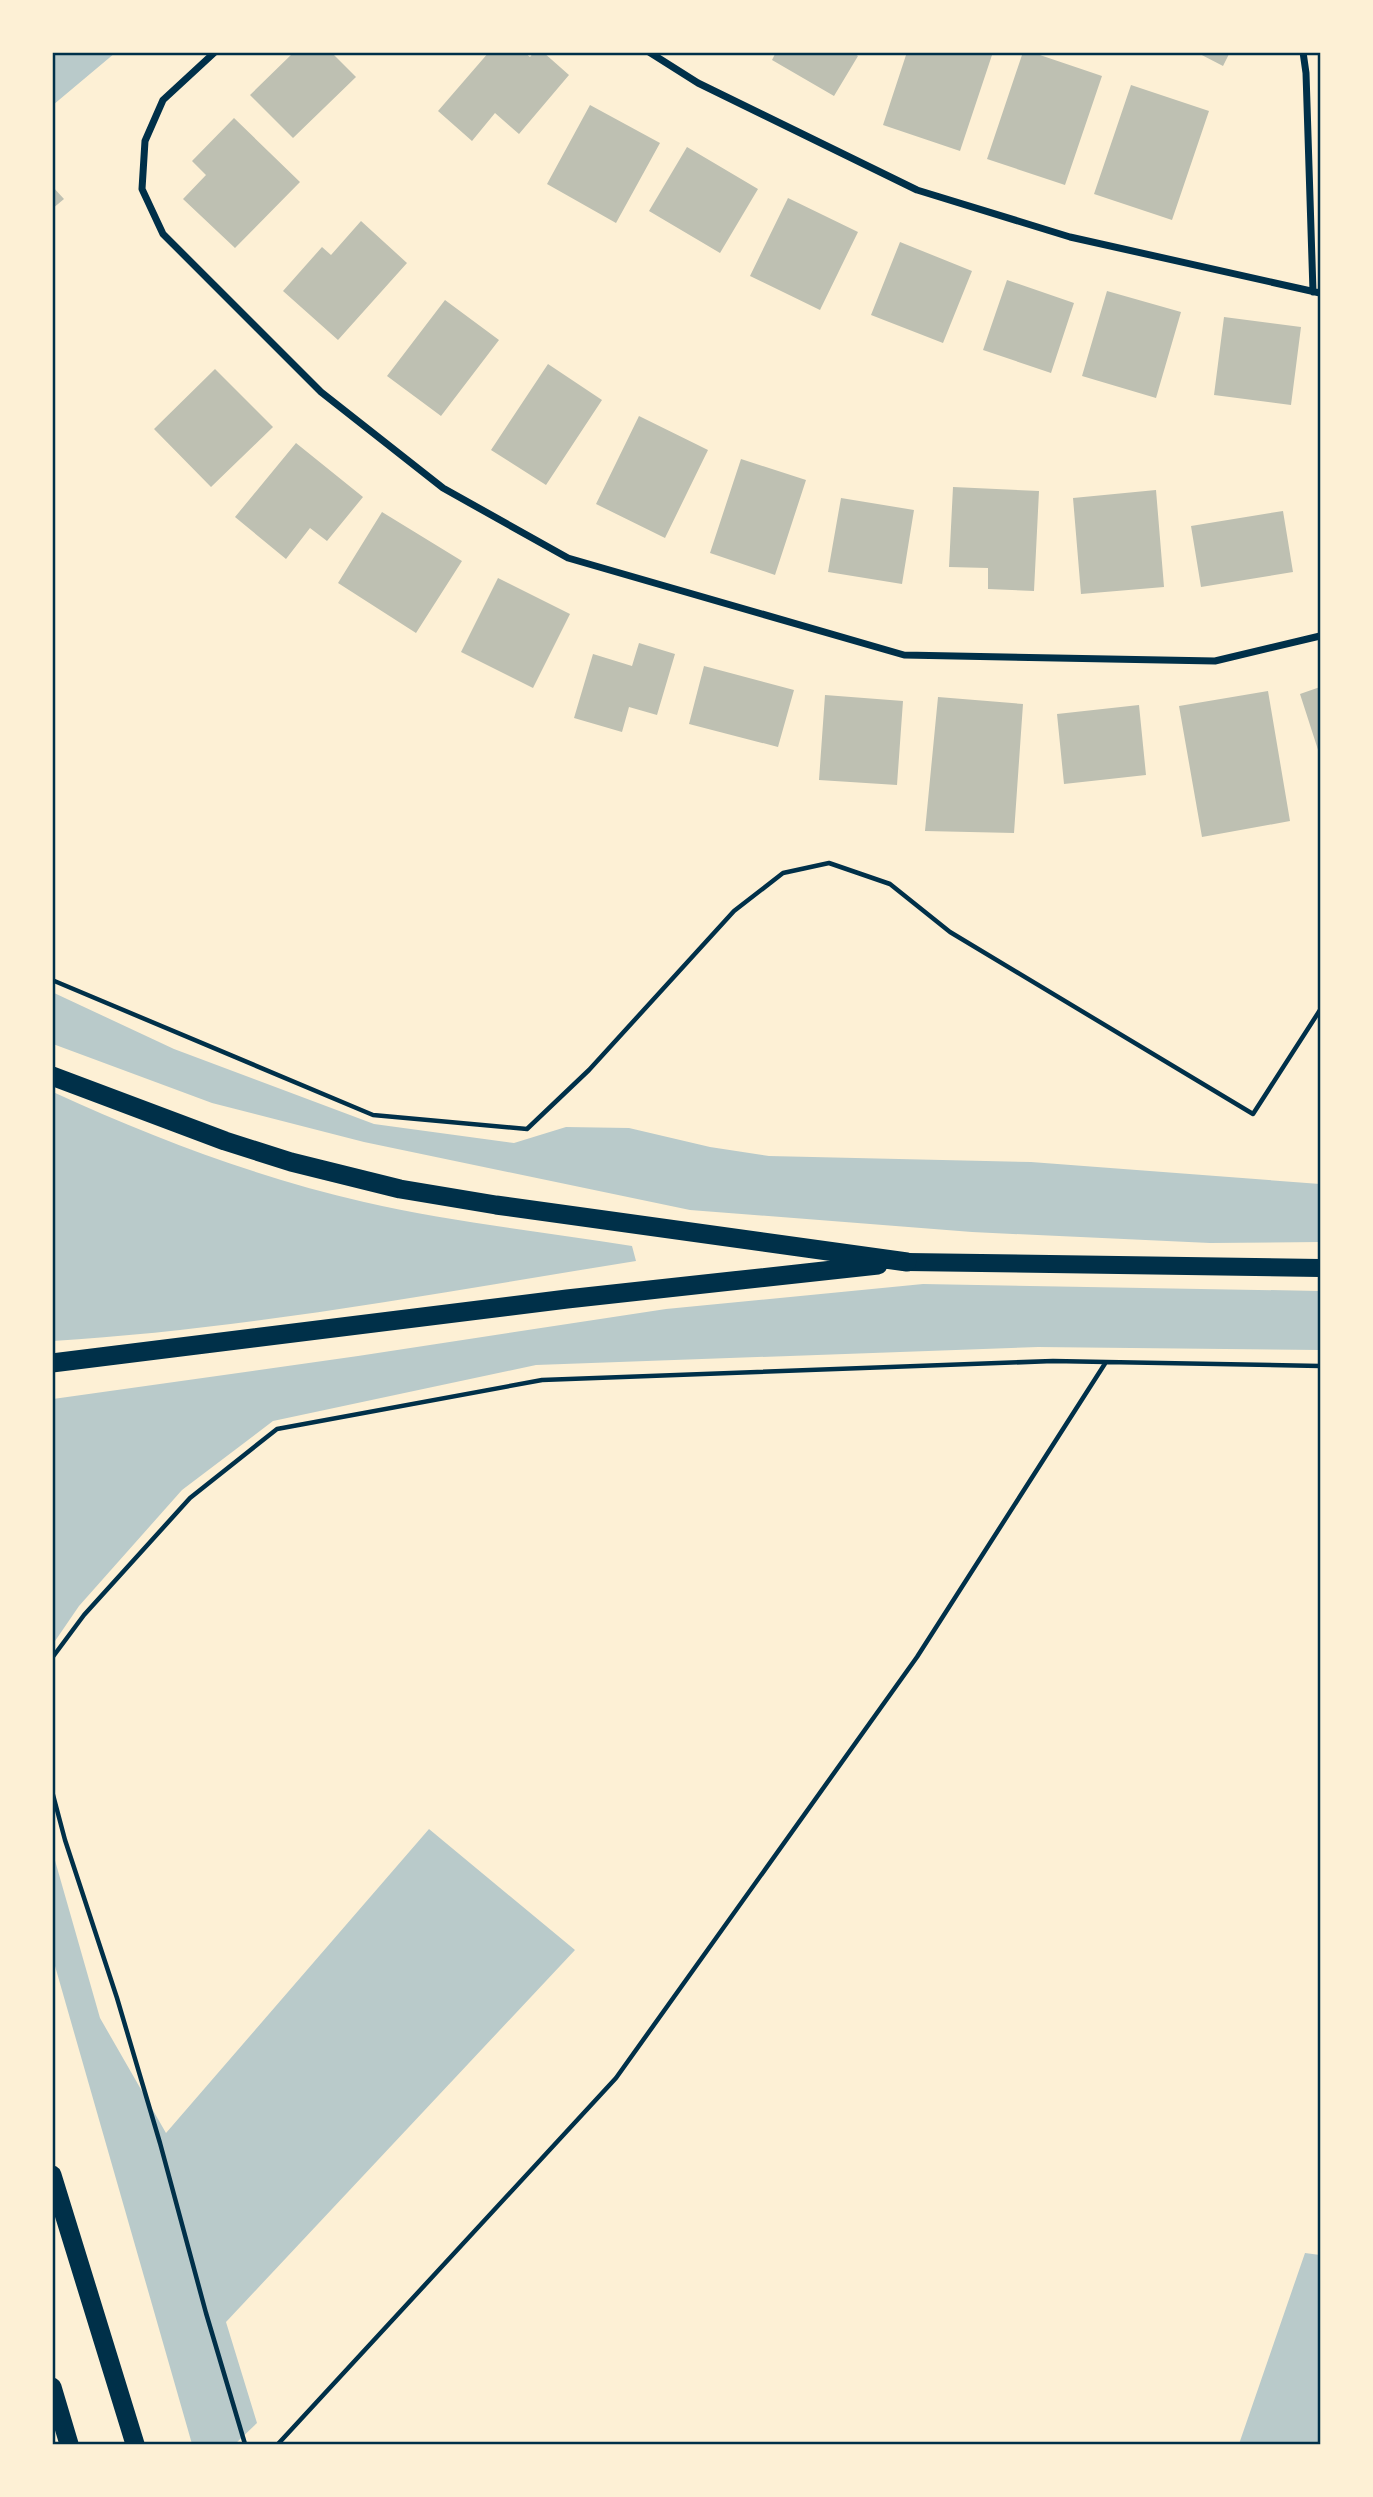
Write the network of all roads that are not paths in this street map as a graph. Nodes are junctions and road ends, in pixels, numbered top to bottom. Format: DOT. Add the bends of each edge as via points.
graph roads {
  1 [pos="215,52"];
  2 [pos="649,52"];
  3 [pos="1303,52"];
  4 [pos="1317,292"];
  5 [pos="1321,636"];
  6 [pos="52,1076"];
  7 [pos="907,1262"];
  8 [pos="1321,1268"];
  9 [pos="52,1363"];
  10 [pos="52,2175"];
  11 [pos="52,2387"];
  12 [pos="69,2445"];
  13 [pos="135,2445"];
  1 -- 5 [label="street" via="163,100 145,141 142,189 163,233 321,392 443,488 568,558 904,655 1216,661"];
  2 -- 4 [label="street" via="698,83 917,190 1070,237"];
  3 -- 4 [label="street"];
  6 -- 7 [label="highway" via="251,1150 400,1189"];
  7 -- 8 [label="main road"];
  7 -- 9 [label="highway"];
  10 -- 13 [label="highway"];
  11 -- 12 [label="highway"];
}
